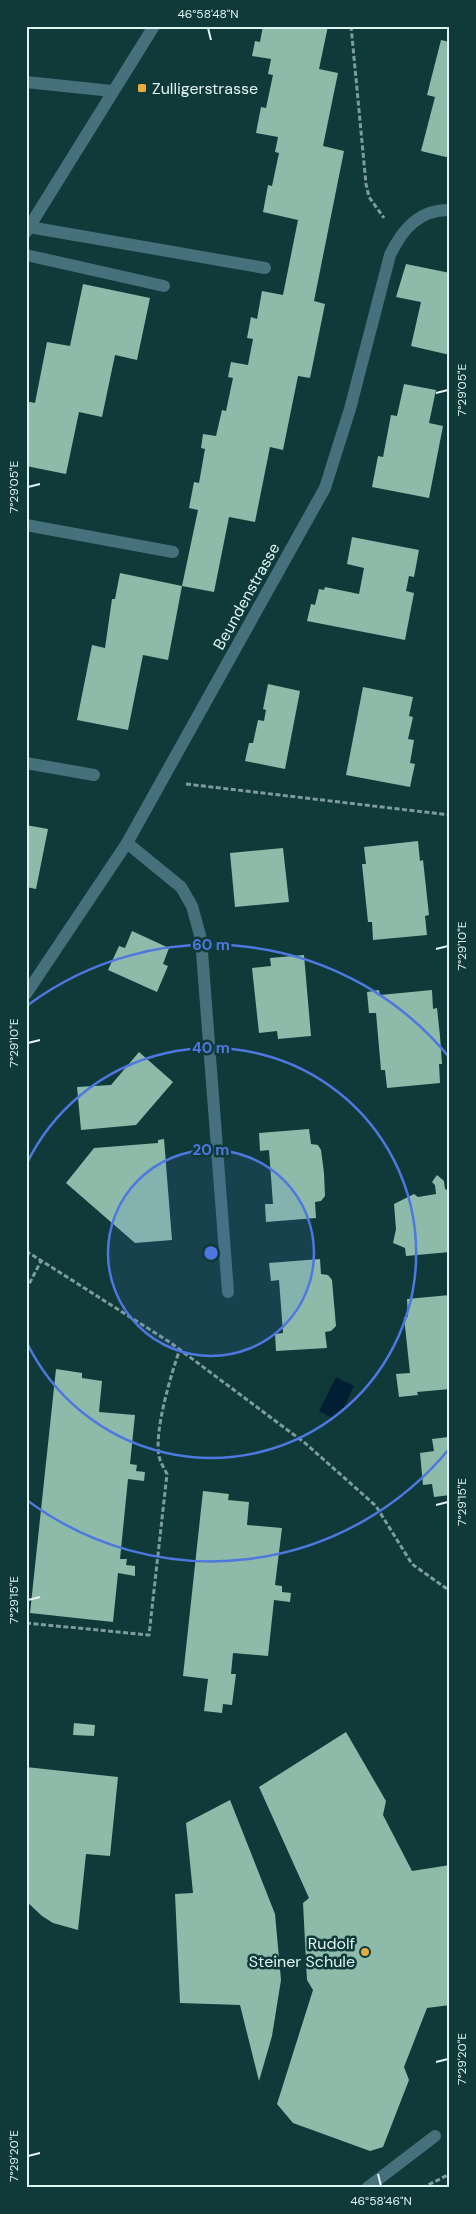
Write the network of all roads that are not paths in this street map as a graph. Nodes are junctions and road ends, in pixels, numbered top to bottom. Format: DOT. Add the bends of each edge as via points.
graph roads {
  1 [pos="154,26"];
  2 [pos="26,82"];
  3 [pos="112,91"];
  4 [pos="450,210"];
  5 [pos="28,230"];
  6 [pos="26,255"];
  7 [pos="265,268"];
  8 [pos="164,286"];
  9 [pos="26,525"];
  10 [pos="173,552"];
  11 [pos="26,762"];
  12 [pos="94,775"];
  13 [pos="127,843"];
  14 [pos="26,994"];
  15 [pos="228,1292"];
  16 [pos="435,2136"];
  17 [pos="367,2188"];
  1 -- 3 [label="street"];
  2 -- 3 [label="street"];
  3 -- 5 [label="street"];
  4 -- 13 [label="street, Beundenstrasse" via="429,213 414,220 399,236 390,255 350,409 325,488"];
  5 -- 7 [label="street"];
  6 -- 8 [label="street"];
  9 -- 10 [label="street"];
  11 -- 12 [label="street"];
  13 -- 14 [label="street, Beundenstrasse"];
  13 -- 15 [label="street" via="181,887 192,906 200,939"];
  16 -- 17 [label="street"];
}
